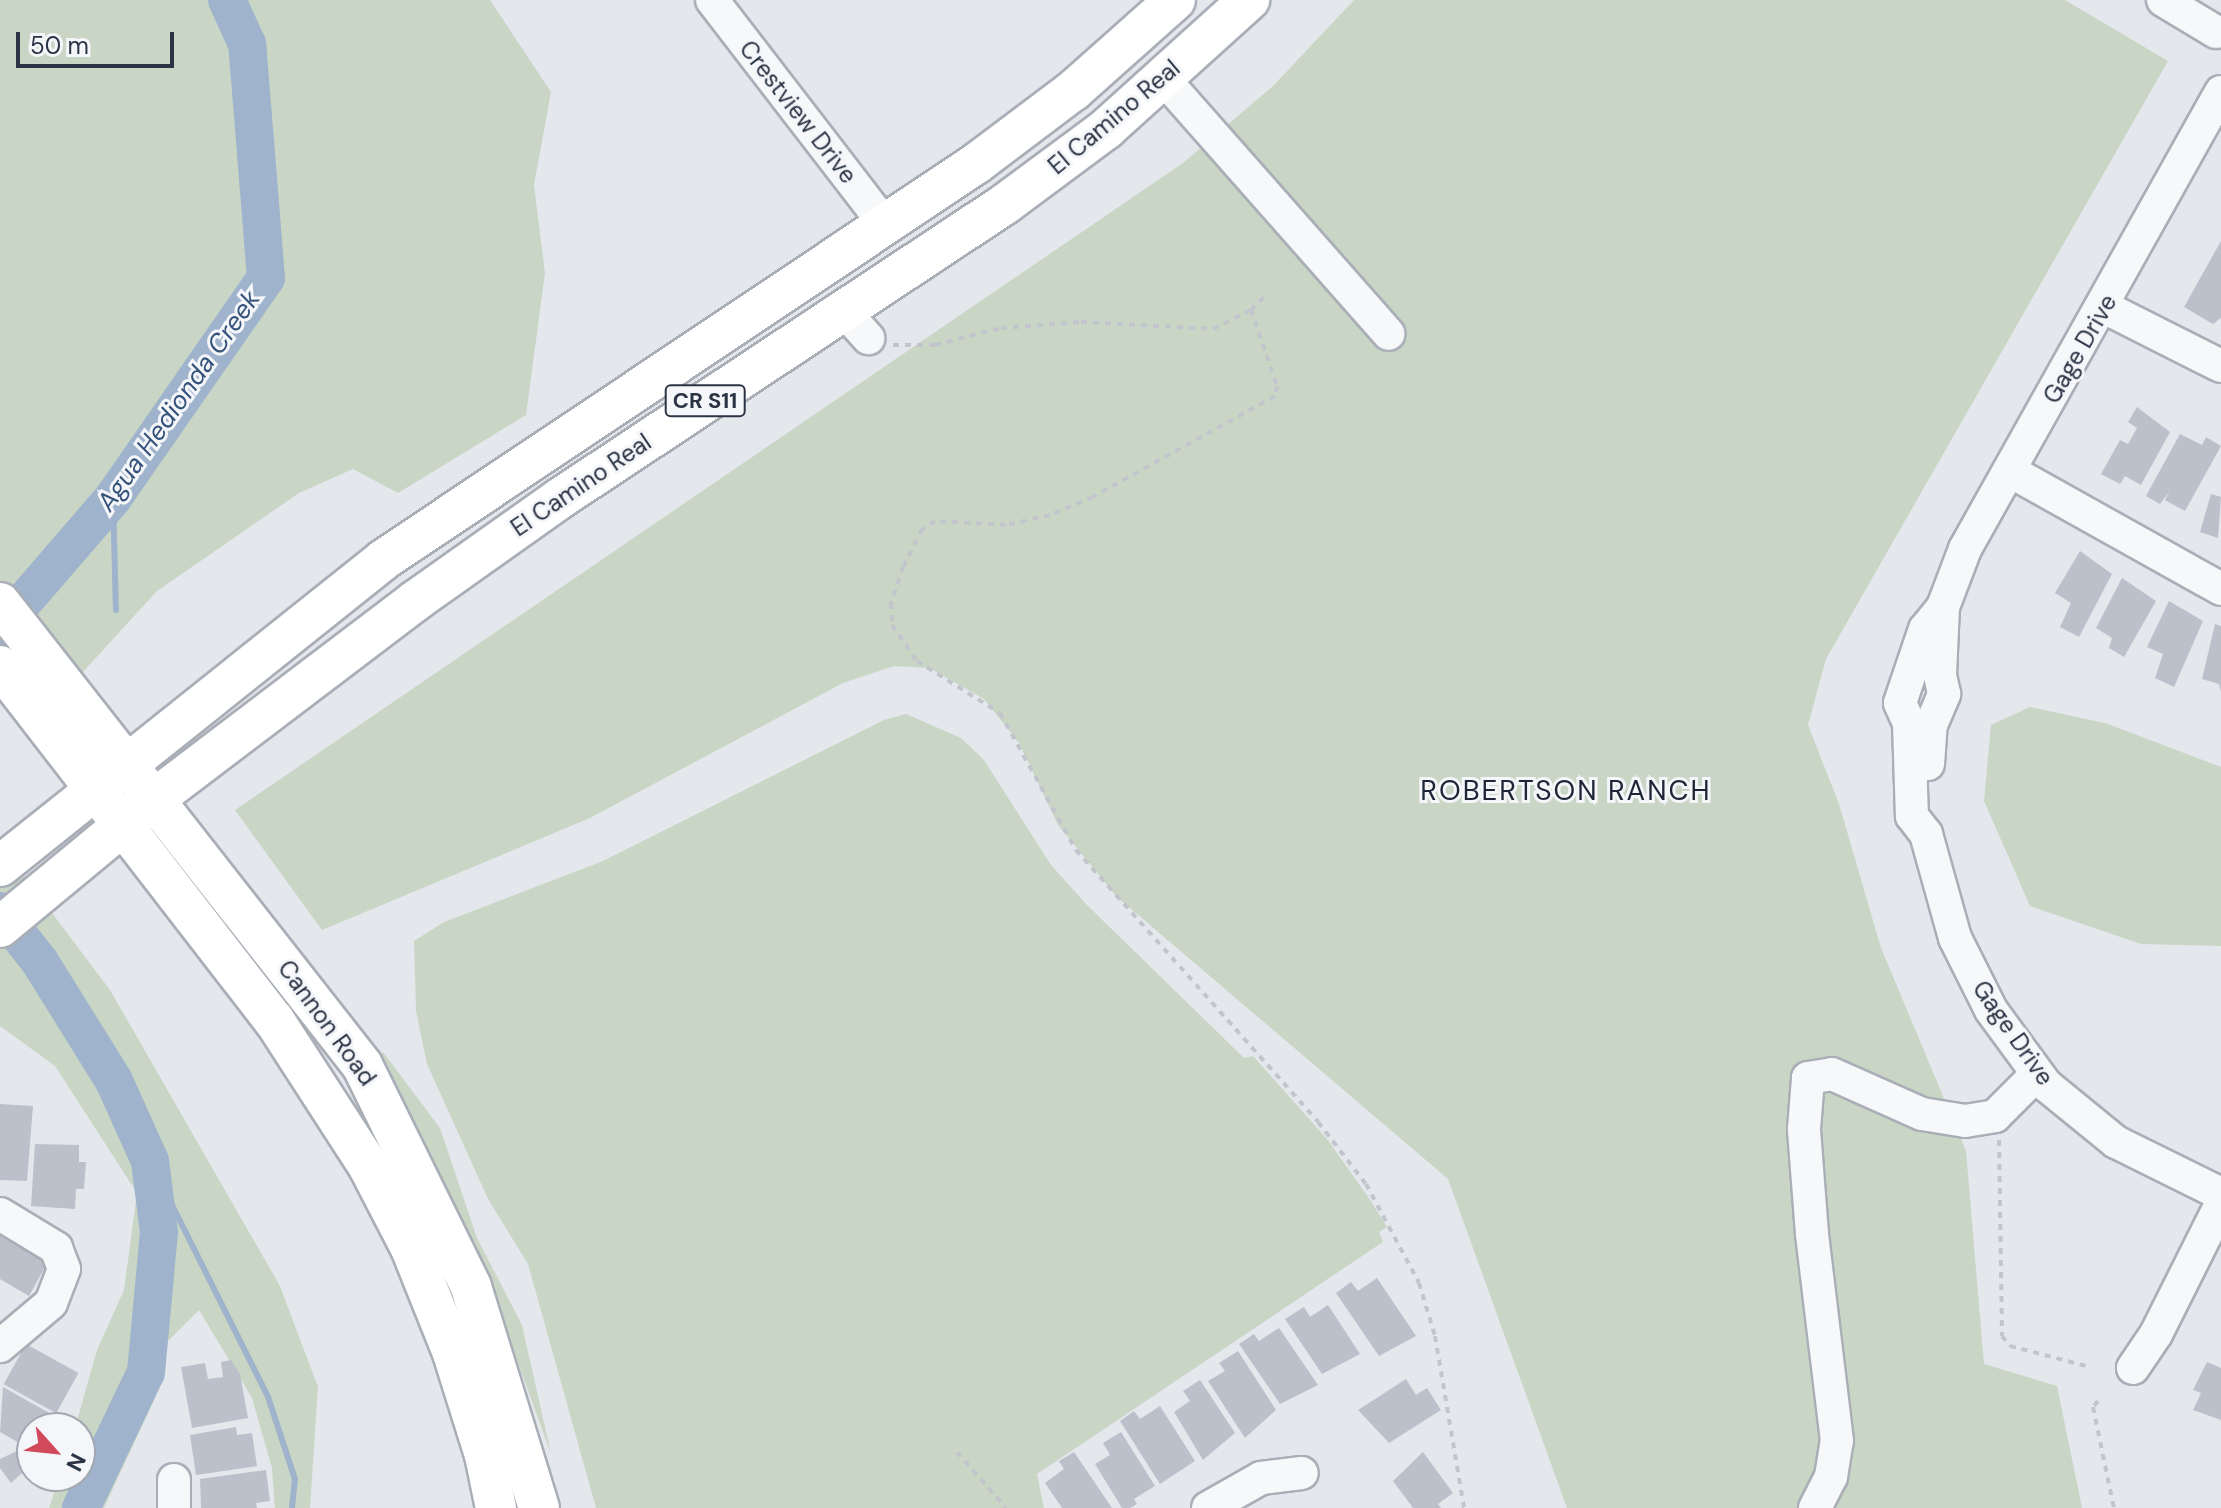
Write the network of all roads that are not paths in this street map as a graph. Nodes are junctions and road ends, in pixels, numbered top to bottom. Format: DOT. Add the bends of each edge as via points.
graph roads {
  1 [pos="712,0"];
  2 [pos="1175,0"];
  3 [pos="1249,0"];
  4 [pos="2163,0"];
  5 [pos="2219,29"];
  6 [pos="1163,78"];
  7 [pos="2221,92"];
  8 [pos="884,223"];
  9 [pos="2104,307"];
  10 [pos="1389,334"];
  11 [pos="2221,366"];
  12 [pos="2010,471"];
  13 [pos="2221,589"];
  14 [pos="0,603"];
  15 [pos="15,665"];
  16 [pos="128,760"];
  17 [pos="91,789"];
  18 [pos="157,797"];
  19 [pos="121,827"];
  20 [pos="4,862"];
  21 [pos="0,927"];
  22 [pos="2037,1074"];
  23 [pos="2221,1194"];
  24 [pos="2221,1204"];
  25 [pos="0,1214"];
  26 [pos="0,1346"];
  27 [pos="2133,1368"];
  28 [pos="1302,1473"];
  29 [pos="496,1508"];
  30 [pos="539,1508"];
  31 [pos="1208,1508"];
  32 [pos="1815,1508"];
  1 -- 8 [label="street, Crestview Drive"];
  2 -- 8 [label="main road, El Camino Real / CR S11" via="1074,90 977,163"];
  3 -- 6 [label="main road, El Camino Real / CR S11"];
  4 -- 5 [label="street"];
  6 -- 10 [label="street"];
  6 -- 18 [label="main road, El Camino Real / CR S11" via="1106,129 855,324 559,499"];
  7 -- 9 [label="street, Gage Drive"];
  8 -- 16 [label="main road, El Camino Real / CR S11" via="456,508"];
  9 -- 11 [label="street"];
  9 -- 12 [label="street, Gage Drive"];
  12 -- 13 [label="street"];
  12 -- 22 [label="street, Gage Drive" via="1965,549 1943,607 1944,694 1920,724 1926,834 1955,938 1991,1010"];
  14 -- 15 [label="main road, Cannon Road"];
  15 -- 16 [label="main road, Cannon Road"];
  15 -- 17 [label="main road, Cannon Road"];
  16 -- 17 [label="main road, El Camino Real / CR S11"];
  16 -- 18 [label="main road, Cannon Road"];
  17 -- 19 [label="main road, Cannon Road"];
  17 -- 20 [label="main road, El Camino Real / CR S11"];
  18 -- 19 [label="main road, El Camino Real / CR S11"];
  18 -- 30 [label="main road, Cannon Road" via="362,1065 471,1287"];
  19 -- 21 [label="main road, El Camino Real / CR S11"];
  19 -- 29 [label="main road, Cannon Road" via="274,1020 369,1167 411,1248 453,1353"];
  22 -- 23 [label="street, Gage Drive" via="2116,1142"];
  22 -- 32 [label="street" via="1995,1116 1965,1121 1930,1117 1832,1074 1808,1078 1804,1129 1812,1234 1837,1441 1831,1477"];
  24 -- 27 [label="street" via="2156,1334"];
  25 -- 26 [label="street" via="56,1248 64,1269 51,1303"];
  28 -- 31 [label="street" via="1261,1478"];
}
